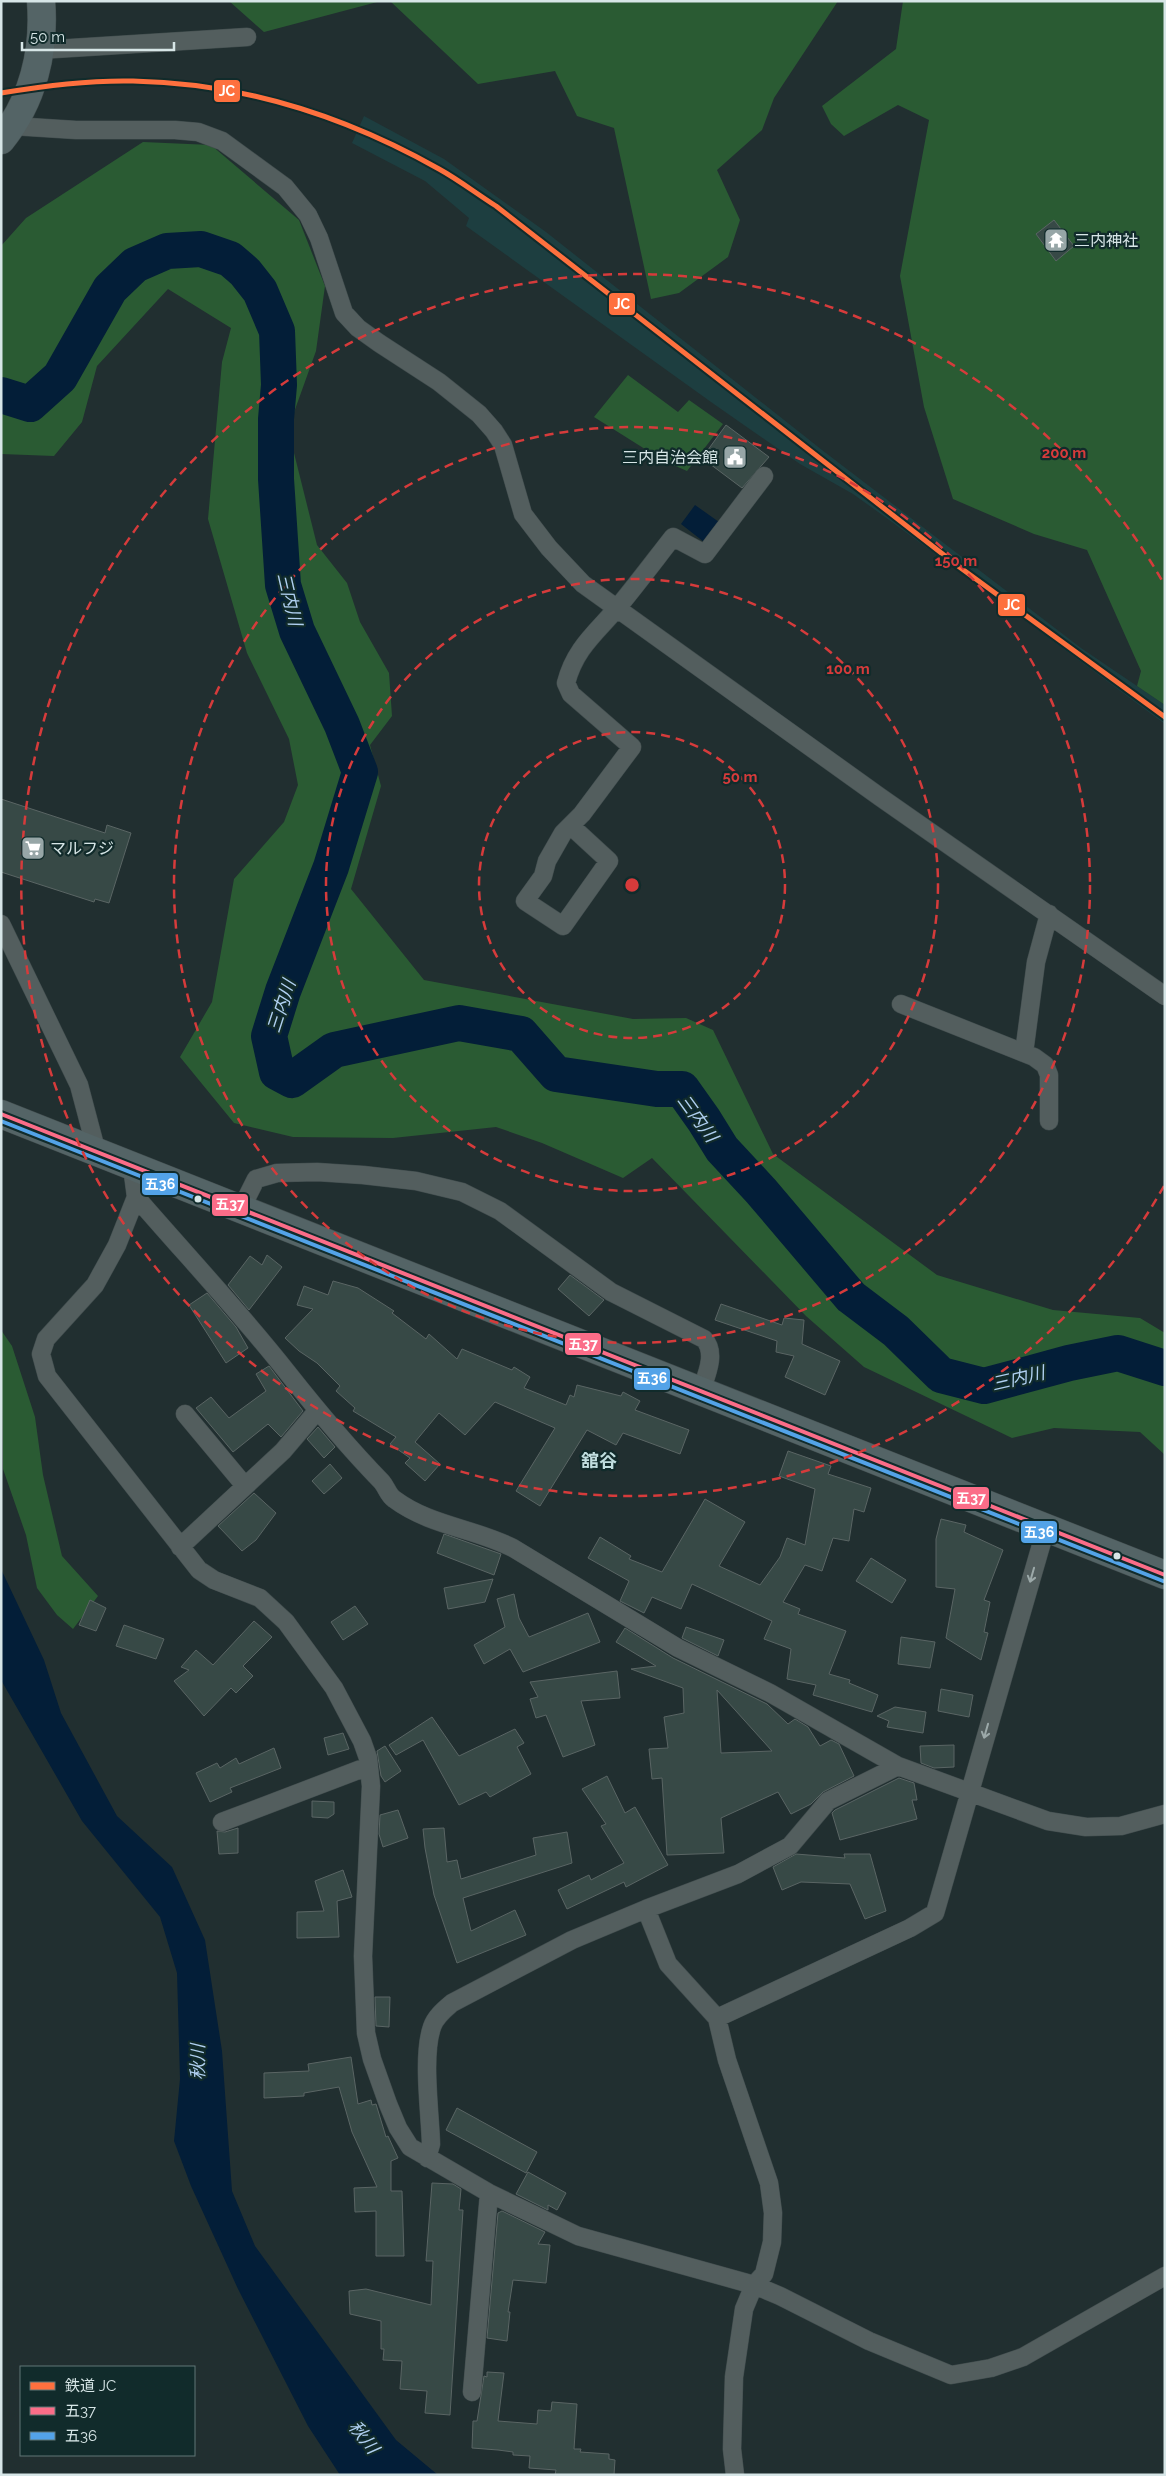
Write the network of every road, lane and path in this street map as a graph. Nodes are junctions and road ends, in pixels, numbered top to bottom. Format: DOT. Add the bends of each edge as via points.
graph roads {
  1 [pos="41,1"];
  2 [pos="247,36"];
  3 [pos="39,50"];
  4 [pos="7,133"];
  5 [pos="764,476"];
  6 [pos="616,609"];
  7 [pos="571,826"];
  8 [pos="1049,914"];
  9 [pos="1,924"];
  10 [pos="1163,988"];
  11 [pos="901,1004"];
  12 [pos="1024,1053"];
  13 [pos="1,1114"];
  14 [pos="1049,1121"];
  15 [pos="97,1153"];
  16 [pos="132,1167"];
  17 [pos="136,1196"];
  18 [pos="241,1209"];
  19 [pos="701,1392"];
  20 [pos="317,1412"];
  21 [pos="185,1414"];
  22 [pos="245,1486"];
  23 [pos="1046,1528"];
  24 [pos="180,1547"];
  25 [pos="1165,1576"];
  26 [pos="369,1766"];
  27 [pos="898,1766"];
  28 [pos="969,1792"];
  29 [pos="1165,1814"];
  30 [pos="222,1822"];
  31 [pos="646,1909"];
  32 [pos="717,2018"];
  33 [pos="427,2158"];
  34 [pos="489,2193"];
  35 [pos="1165,2276"];
  36 [pos="754,2285"];
  37 [pos="472,2392"];
  38 [pos="735,2475"];
  1 -- 3 [label="main road"];
  2 -- 3 [label="street"];
  3 -- 4 [label="main road" via="38,67"];
  4 -- 6 [label="street" via="76,130 198,132 222,141 285,187 308,215 319,238 344,313 358,328 439,382 479,414 503,445 523,514 583,584"];
  5 -- 6 [label="street" via="705,554 673,536"];
  6 -- 7 [label="street" via="599,625 571,664 566,683 571,694 632,747"];
  6 -- 8 [label="street"];
  7 -- 7 [label="street" via="563,833 547,861 543,876 525,901 563,926 609,861"];
  8 -- 10 [label="street"];
  8 -- 12 [label="street" via="1036,962"];
  9 -- 15 [label="street" via="79,1085"];
  11 -- 12 [label="street"];
  12 -- 14 [label="street" via="1045,1065 1049,1075"];
  13 -- 15 [label="main road"];
  15 -- 16 [label="main road"];
  16 -- 17 [label="street"];
  16 -- 18 [label="main road"];
  17 -- 20 [label="street" via="230,1303"];
  17 -- 24 [label="street" via="117,1245 95,1285 46,1338 40,1354 47,1376"];
  18 -- 19 [label="main road"];
  18 -- 19 [label="street" via="256,1179 277,1173 388,1177 441,1186 471,1196 500,1211 611,1292 704,1339 710,1356"];
  19 -- 23 [label="main road"];
  20 -- 22 [label="street" via="283,1452"];
  20 -- 27 [label="street" via="384,1484 392,1498 418,1514 490,1536 513,1548 678,1648 770,1693"];
  21 -- 22 [label="street"];
  22 -- 24 [label="street"];
  23 -- 25 [label="main road"];
  23 -- 28 [label="street, one-way"];
  24 -- 26 [label="street" via="199,1570 214,1580 260,1598 286,1622 334,1688 362,1741"];
  26 -- 30 [label="street"];
  26 -- 33 [label="street" via="363,1956 366,2033 372,2059 398,2128 410,2147"];
  27 -- 28 [label="street"];
  27 -- 31 [label="street" via="828,1801 790,1846 738,1874"];
  28 -- 29 [label="street" via="1048,1821 1086,1827 1121,1826"];
  28 -- 32 [label="street" via="935,1914"];
  31 -- 32 [label="street" via="668,1964"];
  31 -- 33 [label="street" via="572,1940 452,2003 442,2012 432,2025 428,2046 431,2144"];
  32 -- 36 [label="street" via="727,2060 769,2183 772,2242 764,2274"];
  33 -- 34 [label="street"];
  34 -- 36 [label="street" via="578,2236"];
  34 -- 37 [label="street"];
  35 -- 36 [label="street" via="1023,2357 990,2368 951,2374 869,2341"];
  36 -- 38 [label="street" via="744,2309 734,2377 732,2449"];
}
